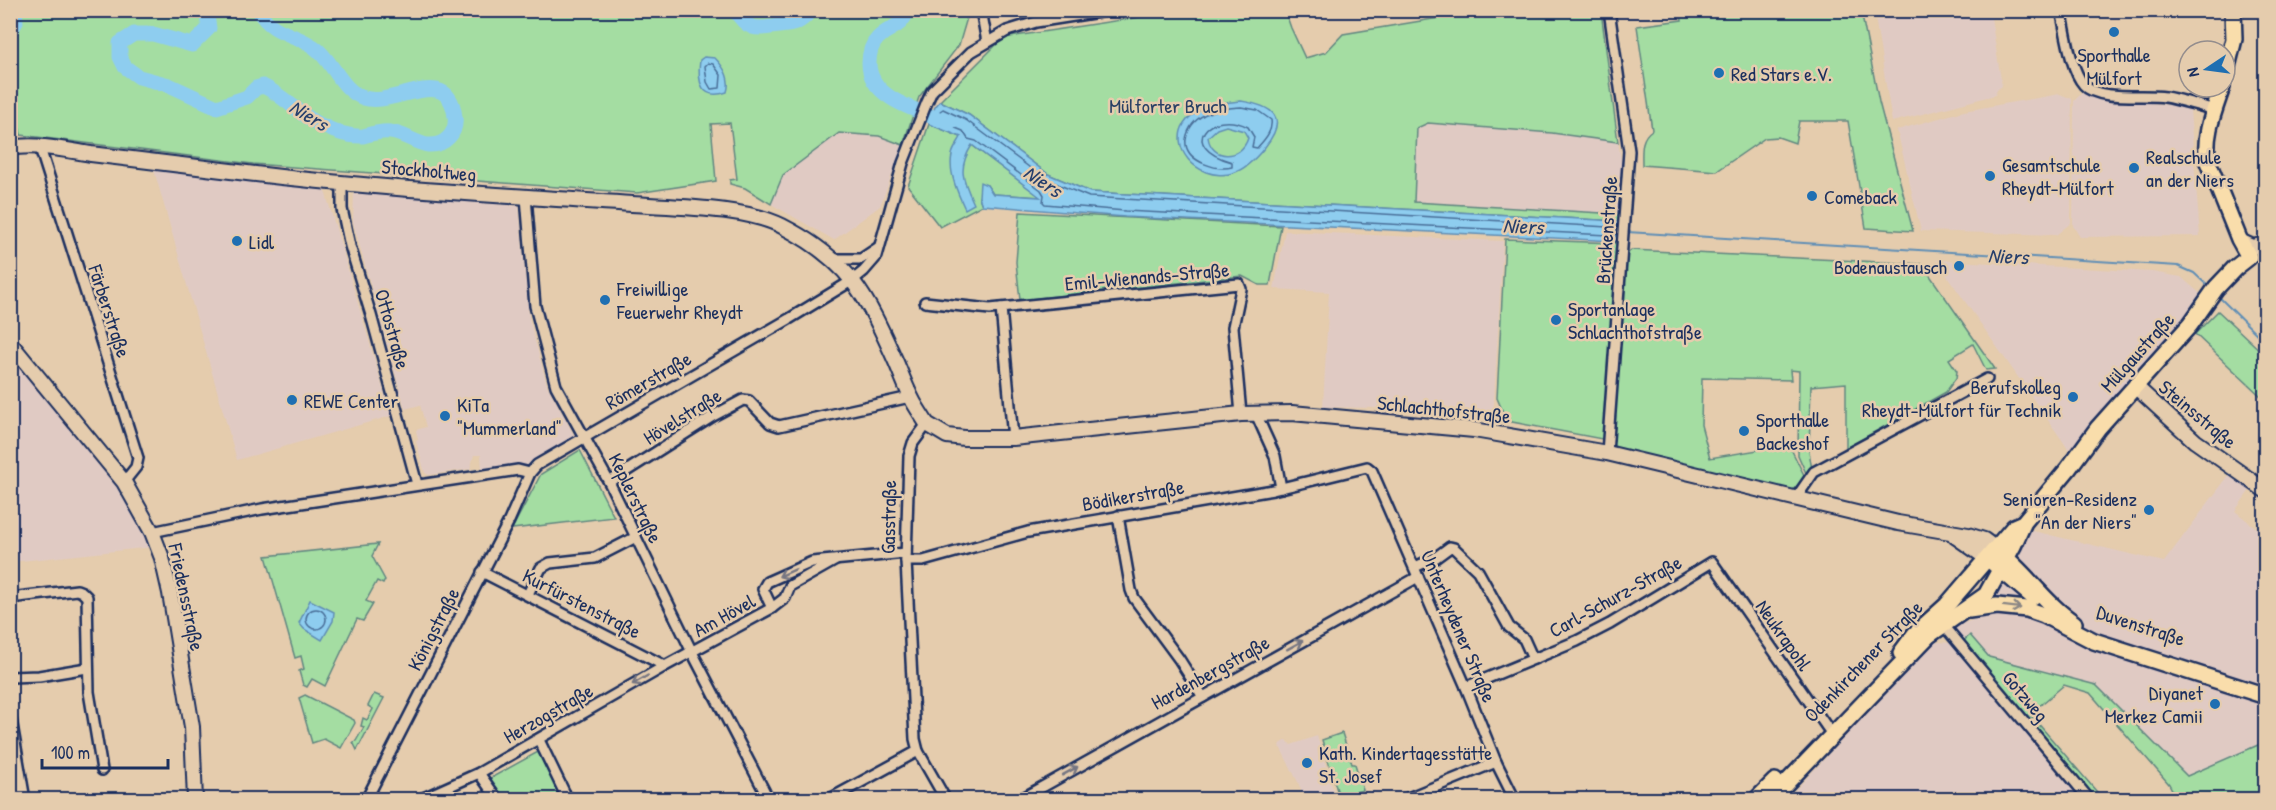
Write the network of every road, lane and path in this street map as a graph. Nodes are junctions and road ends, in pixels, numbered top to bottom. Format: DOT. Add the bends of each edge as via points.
graph roads {
  1 [pos="981,10"];
  2 [pos="1112,10"];
  3 [pos="1609,10"];
  4 [pos="2061,10"];
  5 [pos="2233,10"];
  6 [pos="2234,39"];
  7 [pos="987,42"];
  8 [pos="2218,99"];
  9 [pos="2214,110"];
  10 [pos="10,148"];
  11 [pos="40,148"];
  12 [pos="342,182"];
  13 [pos="526,197"];
  14 [pos="2240,241"];
  15 [pos="2265,244"];
  16 [pos="880,245"];
  17 [pos="2249,257"];
  18 [pos="834,259"];
  19 [pos="853,280"];
  20 [pos="925,302"];
  21 [pos="1001,308"];
  22 [pos="13,350"];
  23 [pos="1987,379"];
  24 [pos="2135,386"];
  25 [pos="910,398"];
  26 [pos="1241,414"];
  27 [pos="1256,414"];
  28 [pos="927,424"];
  29 [pos="585,437"];
  30 [pos="1013,438"];
  31 [pos="1607,453"];
  32 [pos="1367,468"];
  33 [pos="530,473"];
  34 [pos="124,482"];
  35 [pos="609,482"];
  36 [pos="417,484"];
  37 [pos="1281,488"];
  38 [pos="2265,491"];
  39 [pos="1796,498"];
  40 [pos="1118,516"];
  41 [pos="152,532"];
  42 [pos="636,537"];
  43 [pos="906,557"];
  44 [pos="1998,559"];
  45 [pos="836,560"];
  46 [pos="1712,562"];
  47 [pos="482,572"];
  48 [pos="1417,572"];
  49 [pos="528,594"];
  50 [pos="10,598"];
  51 [pos="772,608"];
  52 [pos="1960,612"];
  53 [pos="1939,619"];
  54 [pos="2062,624"];
  55 [pos="692,652"];
  56 [pos="1533,659"];
  57 [pos="665,666"];
  58 [pos="87,668"];
  59 [pos="10,677"];
  60 [pos="2265,686"];
  61 [pos="1466,687"];
  62 [pos="2265,696"];
  63 [pos="1203,697"];
  64 [pos="10,713"];
  65 [pos="1830,732"];
  66 [pos="539,740"];
  67 [pos="918,751"];
  68 [pos="1496,762"];
  69 [pos="102,770"];
  70 [pos="479,773"];
  71 [pos="25,800"];
  72 [pos="195,800"];
  73 [pos="366,800"];
  74 [pos="419,800"];
  75 [pos="498,800"];
  76 [pos="568,800"];
  77 [pos="769,800"];
  78 [pos="828,800"];
  79 [pos="946,800"];
  80 [pos="1019,800"];
  81 [pos="1403,800"];
  82 [pos="1515,800"];
  83 [pos="1756,800"];
  84 [pos="1770,800"];
  85 [pos="2090,800"];
  1 -- 7 [label="street"];
  2 -- 7 [label="street, Römerstraße" via="1036,22"];
  3 -- 31 [label="street, Brückenstraße" via="1629,151"];
  4 -- 9 [label="street" via="2075,69 2083,84 2107,95 2149,95 2189,101"];
  5 -- 6 [label="main road"];
  7 -- 16 [label="street, Römerstraße" via="952,69 932,91 903,163"];
  8 -- 9 [label="main road"];
  9 -- 14 [label="main road" via="2206,142 2208,162"];
  10 -- 11 [label="main road, Stockholtweg"];
  11 -- 12 [label="main road, Stockholtweg"];
  11 -- 34 [label="street, Färberstraße" via="138,458"];
  12 -- 13 [label="main road, Stockholtweg"];
  12 -- 36 [label="street, Ottostraße" via="342,209 350,246"];
  13 -- 18 [label="main road, Stockholtweg" via="754,216 780,225"];
  13 -- 29 [label="street, Keplerstraße" via="534,306 545,351 556,386"];
  14 -- 15 [label="main road" via="2253,247"];
  14 -- 17 [label="main road"];
  15 -- 17 [label="main road, Mülgaustraße"];
  16 -- 18 [label="street" via="861,259"];
  16 -- 19 [label="street, Römerstraße" via="877,256"];
  17 -- 24 [label="main road, Mülgaustraße" via="2212,293 2190,325"];
  18 -- 19 [label="main road"];
  19 -- 25 [label="main road" via="869,304"];
  19 -- 29 [label="street, Römerstraße"];
  20 -- 21 [label="street, Emil-Wienands-Straße"];
  21 -- 26 [label="street, Emil-Wienands-Straße" via="1239,284 1233,327"];
  21 -- 30 [label="street"];
  22 -- 34 [label="main road, Friedensstraße"];
  23 -- 39 [label="street" via="1814,472"];
  24 -- 38 [label="main road, Steinsstraße" via="2195,441"];
  24 -- 44 [label="main road, Mülgaustraße" via="2024,522 2014,527"];
  25 -- 28 [label="main road"];
  25 -- 35 [label="street, Hövelstraße" via="779,426 743,400"];
  26 -- 27 [label="main road, Schlachthofstraße"];
  26 -- 30 [label="main road, Schlachthofstraße"];
  27 -- 31 [label="main road, Schlachthofstraße" via="1292,412 1474,430"];
  27 -- 37 [label="street" via="1275,456"];
  28 -- 30 [label="main road, Schlachthofstraße" via="947,436"];
  28 -- 43 [label="street, Gasstraße" via="909,456"];
  29 -- 33 [label="street, Römerstraße"];
  29 -- 35 [label="street, Keplerstraße"];
  31 -- 39 [label="main road, Schlachthofstraße"];
  32 -- 37 [label="street, Bödikerstraße"];
  32 -- 48 [label="street, Unterheydener Straße" via="1372,471"];
  33 -- 36 [label="street" via="518,470"];
  33 -- 47 [label="street, Königstraße"];
  34 -- 41 [label="main road, Friedensstraße"];
  35 -- 42 [label="street, Keplerstraße"];
  36 -- 41 [label="street" via="262,509"];
  37 -- 40 [label="street, Bödikerstraße"];
  39 -- 44 [label="main road, Schlachthofstraße" via="1968,535 1984,540"];
  40 -- 43 [label="street, Bödikerstraße" via="1028,532 923,561"];
  40 -- 63 [label="street" via="1134,598"];
  41 -- 72 [label="main road, Friedensstraße" via="170,593 192,727"];
  42 -- 49 [label="street" via="596,558 550,562 541,568"];
  42 -- 55 [label="street, Keplerstraße"];
  43 -- 45 [label="street, Am Hövel"];
  43 -- 67 [label="street, Gasstraße"];
  44 -- 52 [label="main road, Odenkirchener Straße" via="1986,595"];
  44 -- 53 [label="main road, Odenkirchener Straße" via="1947,605"];
  44 -- 54 [label="main road"];
  44 -- 60 [label="main road, Duvenstraße" via="2021,570 2050,604 2082,628"];
  45 -- 51 [label="street, Am Hövel" via="790,586 785,598"];
  45 -- 51 [label="street, Am Hövel, one-way" via="812,562 767,582 763,589"];
  46 -- 56 [label="street, Carl-Schurz-Straße" via="1610,624"];
  46 -- 65 [label="street, Neukrapohl"];
  47 -- 49 [label="street, Kurfürstenstraße"];
  47 -- 73 [label="street, Königstraße"];
  48 -- 56 [label="street, Hardenbergstraße" via="1450,547 1454,548 1478,572 1509,627 1524,639"];
  48 -- 61 [label="street, Unterheydener Straße"];
  63 -- 48 [label="street, Hardenbergstraße, one-way"];
  49 -- 57 [label="street, Kurfürstenstraße"];
  50 -- 58 [label="street" via="82,592 88,604"];
  51 -- 55 [label="street, Am Hövel"];
  52 -- 53 [label="main road, Odenkirchener Straße"];
  52 -- 54 [label="main road, one-way" via="1985,606 2015,606"];
  53 -- 65 [label="main road, Odenkirchener Straße"];
  53 -- 85 [label="street, Gotzweg"];
  54 -- 62 [label="main road, Duvenstraße" via="2094,641"];
  55 -- 57 [label="street, Herzogstraße"];
  55 -- 77 [label="street, Keplerstraße"];
  56 -- 61 [label="street, Carl-Schurz-Straße"];
  57 -- 66 [label="street, Herzogstraße, one-way"];
  58 -- 59 [label="street"];
  58 -- 69 [label="street"];
  61 -- 68 [label="street, Unterheydener Straße"];
  80 -- 63 [label="street, Hardenbergstraße, one-way"];
  64 -- 71 [label="street"];
  65 -- 83 [label="main road, Odenkirchener Straße"];
  65 -- 84 [label="main road, Odenkirchener Straße"];
  66 -- 70 [label="street, Herzogstraße"];
  66 -- 76 [label="street"];
  67 -- 78 [label="street"];
  67 -- 79 [label="street, Gasstraße"];
  68 -- 81 [label="street"];
  68 -- 82 [label="street, Unterheydener Straße"];
  70 -- 74 [label="street, Herzogstraße"];
  70 -- 75 [label="street"];
}
